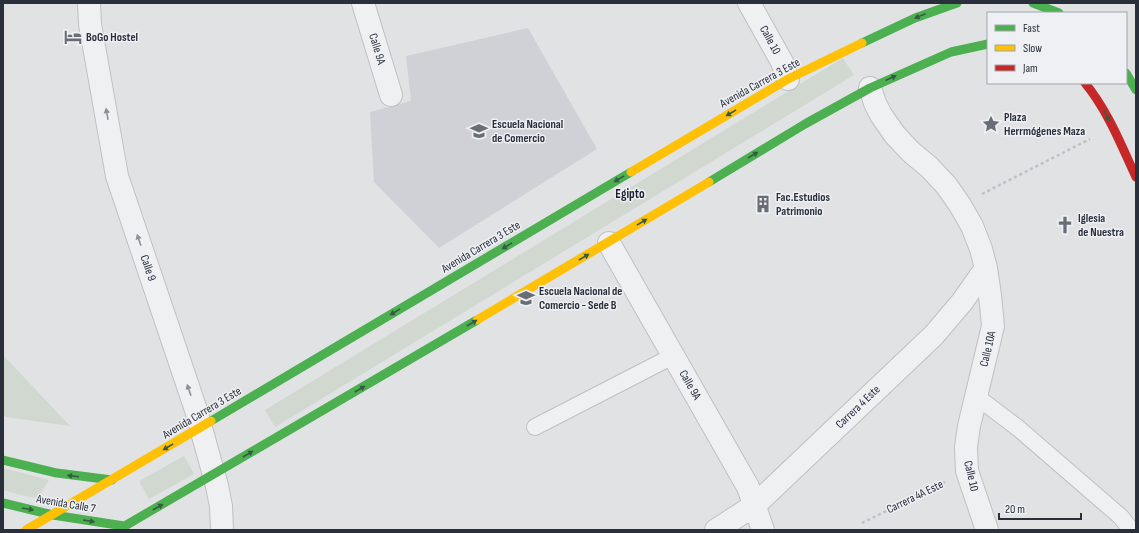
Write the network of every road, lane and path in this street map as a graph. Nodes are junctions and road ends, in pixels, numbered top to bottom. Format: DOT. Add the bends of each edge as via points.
graph roads {
  1 [pos="89,3"];
  2 [pos="363,3"];
  3 [pos="749,3"];
  4 [pos="957,3"];
  5 [pos="1033,3"];
  6 [pos="1056,11"];
  7 [pos="987,44"];
  8 [pos="1127,75"];
  9 [pos="788,79"];
  10 [pos="1086,84"];
  11 [pos="870,88"];
  12 [pos="1136,90"];
  13 [pos="391,95"];
  14 [pos="1112,127"];
  15 [pos="1136,177"];
  16 [pos="960,205"];
  17 [pos="609,243"];
  18 [pos="986,268"];
  19 [pos="673,356"];
  20 [pos="977,397"];
  21 [pos="201,427"];
  22 [pos="535,427"];
  23 [pos="3,460"];
  24 [pos="967,471"];
  25 [pos="214,474"];
  26 [pos="112,480"];
  27 [pos="3,503"];
  28 [pos="755,506"];
  29 [pos="53,515"];
  30 [pos="862,523"];
  31 [pos="121,528"];
  32 [pos="26,530"];
  33 [pos="222,530"];
  34 [pos="716,530"];
  35 [pos="763,530"];
  36 [pos="987,530"];
  37 [pos="1131,530"];
  21 -- 1 [label="street, Calle 9, one-way" via="118,176 90,24"];
  2 -- 13 [label="street, Calle 9A"];
  3 -- 9 [label="street, Calle 10" via="782,62"];
  4 -- 9 [label="main road, Avenida Carrera 3 Este, one-way" via="915,18"];
  5 -- 6 [label="main road"];
  11 -- 7 [label="main road, one-way" via="951,52"];
  8 -- 12 [label="main road"];
  9 -- 21 [label="main road, Avenida Carrera 3 Este, one-way"];
  10 -- 14 [label="main road, one-way" via="1097,98"];
  11 -- 16 [label="street, Calle 10A" via="875,102 895,135 938,176"];
  17 -- 11 [label="main road, one-way" via="805,124"];
  14 -- 15 [label="main road"];
  14 -- 16 [label="path"];
  16 -- 18 [label="street, Calle 10A" via="972,226"];
  17 -- 19 [label="street, Calle 9A"];
  25 -- 17 [label="main road, one-way"];
  18 -- 20 [label="street, Calle 10A" via="993,326"];
  18 -- 28 [label="street, Carrera 4 Este" via="934,335"];
  19 -- 22 [label="lane"];
  19 -- 28 [label="street, Calle 9A" via="748,488"];
  20 -- 24 [label="street, Calle 10" via="966,447"];
  20 -- 37 [label="lane" via="1018,428 1121,517"];
  21 -- 25 [label="street, Calle 9"];
  21 -- 26 [label="main road, Avenida Carrera 3 Este, one-way"];
  26 -- 23 [label="main road, one-way" via="52,473"];
  24 -- 30 [label="path, Carrera 4A Este"];
  24 -- 36 [label="street, Calle 10"];
  31 -- 25 [label="main road, one-way"];
  25 -- 33 [label="street, Calle 9" via="221,506"];
  26 -- 29 [label="main road, Avenida Carrera 3 Este"];
  27 -- 29 [label="main road, Avenida Calle 7, one-way"];
  28 -- 34 [label="street, Carrera 4 Este"];
  28 -- 35 [label="street, Calle 9A"];
  29 -- 31 [label="main road, Avenida Calle 7, one-way"];
  29 -- 32 [label="main road, Avenida Carrera 3 Este"];
}
